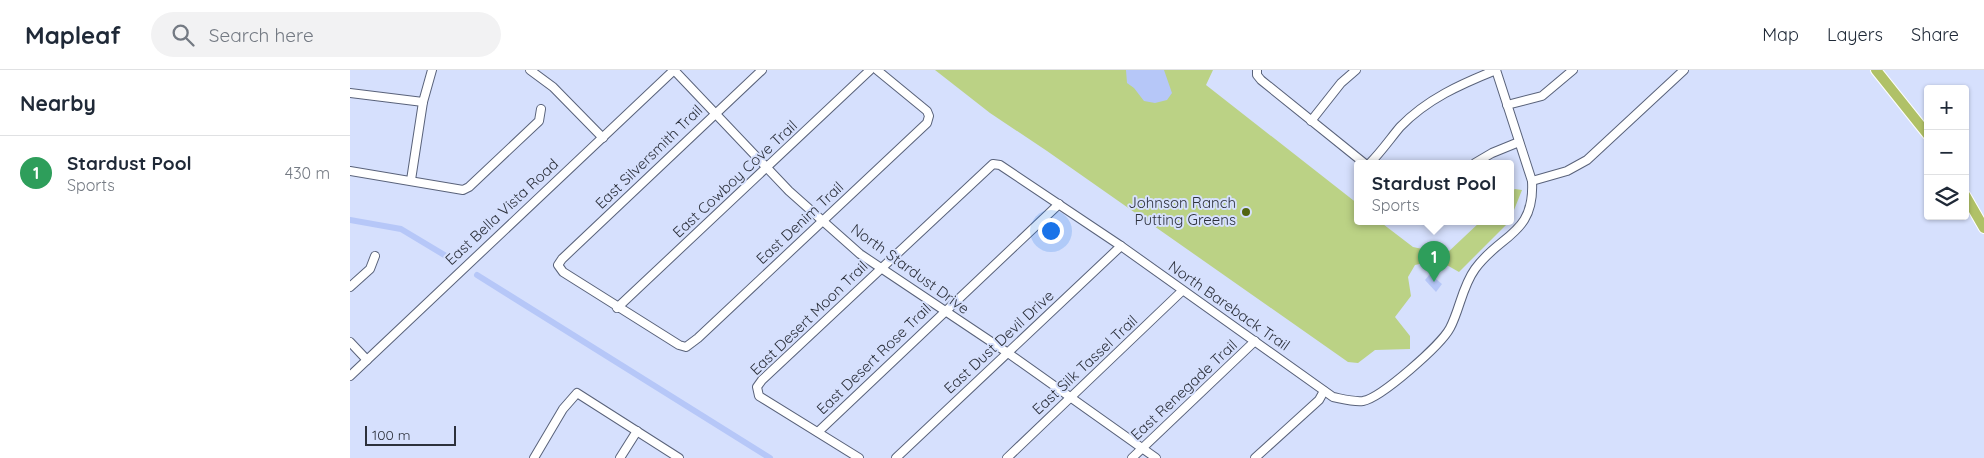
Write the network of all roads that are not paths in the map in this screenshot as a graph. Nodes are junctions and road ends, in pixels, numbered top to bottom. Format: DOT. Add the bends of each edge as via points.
graph roads {
  1 [pos="432,70"];
  2 [pos="530,70"];
  3 [pos="674,70"];
  4 [pos="762,70"];
  5 [pos="870,70"];
  6 [pos="877,70"];
  7 [pos="1356,70"];
  8 [pos="1496,70"];
  9 [pos="1573,70"];
  10 [pos="1684,70"];
  11 [pos="1876,70"];
  12 [pos="1257,72"];
  13 [pos="350,93"];
  14 [pos="423,102"];
  15 [pos="1508,105"];
  16 [pos="541,109"];
  17 [pos="715,114"];
  18 [pos="1311,121"];
  19 [pos="1924,130"];
  20 [pos="602,138"];
  21 [pos="1519,142"];
  22 [pos="1360,160"];
  23 [pos="1372,160"];
  24 [pos="1479,160"];
  25 [pos="993,164"];
  26 [pos="766,169"];
  27 [pos="350,171"];
  28 [pos="411,180"];
  29 [pos="1532,181"];
  30 [pos="1969,202"];
  31 [pos="1058,204"];
  32 [pos="822,221"];
  33 [pos="1984,228"];
  34 [pos="1121,246"];
  35 [pos="375,256"];
  36 [pos="880,268"];
  37 [pos="350,288"];
  38 [pos="1182,291"];
  39 [pos="617,308"];
  40 [pos="944,311"];
  41 [pos="1255,341"];
  42 [pos="350,342"];
  43 [pos="1008,353"];
  44 [pos="367,360"];
  45 [pos="350,376"];
  46 [pos="1324,391"];
  47 [pos="1071,398"];
  48 [pos="637,431"];
  49 [pos="818,432"];
  50 [pos="1142,448"];
  51 [pos="534,458"];
  52 [pos="620,458"];
  53 [pos="679,458"];
  54 [pos="859,458"];
  55 [pos="896,458"];
  56 [pos="1007,458"];
  57 [pos="1132,458"];
  58 [pos="1156,458"];
  59 [pos="1255,458"];
  1 -- 14 [label="street"];
  2 -- 20 [label="street" via="553,87"];
  3 -- 17 [label="street, North Stardust Drive"];
  3 -- 20 [label="street, East Bella Vista Road"];
  4 -- 17 [label="street, East Silversmith Trail"];
  5 -- 26 [label="street, East Cowboy Cove Trail"];
  6 -- 32 [label="street, East Denim Trail" via="929,116 926,123"];
  7 -- 18 [label="street" via="1341,83"];
  8 -- 15 [label="street"];
  8 -- 23 [label="street" via="1449,90 1424,107 1400,127"];
  9 -- 15 [label="street" via="1542,96"];
  10 -- 29 [label="street" via="1587,160 1567,171"];
  11 -- 19 [label="main road"];
  12 -- 18 [label="street"];
  13 -- 14 [label="street"];
  14 -- 28 [label="street"];
  15 -- 21 [label="street"];
  16 -- 28 [label="street" via="539,121 469,187 453,189"];
  17 -- 26 [label="street, North Stardust Drive"];
  17 -- 39 [label="street, East Silversmith Trail" via="558,265 563,272"];
  18 -- 22 [label="street"];
  20 -- 44 [label="street, East Bella Vista Road"];
  21 -- 24 [label="street"];
  21 -- 29 [label="street"];
  25 -- 31 [label="street, North Bareback Trail" via="1000,165"];
  25 -- 36 [label="street, East Desert Moon Trail"];
  26 -- 32 [label="street, North Stardust Drive"];
  26 -- 39 [label="street, East Cowboy Cove Trail"];
  27 -- 28 [label="street"];
  29 -- 46 [label="street, North Bareback Trail" via="1533,197 1527,216 1515,232 1479,263 1468,279 1456,316 1446,334 1376,397 1350,400"];
  30 -- 33 [label="main road"];
  31 -- 34 [label="street, North Bareback Trail"];
  31 -- 40 [label="street, East Desert Rose Trail"];
  32 -- 36 [label="street, North Stardust Drive"];
  32 -- 39 [label="street, East Denim Trail" via="686,347"];
  34 -- 38 [label="street, North Bareback Trail"];
  34 -- 43 [label="street, East Dust Devil Drive"];
  35 -- 37 [label="street" via="370,269"];
  36 -- 40 [label="street, North Stardust Drive"];
  36 -- 49 [label="street, East Desert Moon Trail" via="762,380 757,391 759,396"];
  38 -- 41 [label="street, North Bareback Trail"];
  38 -- 47 [label="street, East Silk Tassel Trail"];
  40 -- 43 [label="street, North Stardust Drive"];
  40 -- 49 [label="street, East Desert Rose Trail"];
  41 -- 46 [label="street, North Bareback Trail"];
  41 -- 50 [label="street, East Renegade Trail"];
  42 -- 44 [label="street"];
  43 -- 47 [label="street, North Stardust Drive"];
  43 -- 55 [label="street, East Dust Devil Drive"];
  44 -- 45 [label="street, East Bella Vista Road"];
  46 -- 59 [label="street" via="1319,400"];
  47 -- 50 [label="street, North Stardust Drive"];
  47 -- 56 [label="street, East Silk Tassel Trail"];
  48 -- 51 [label="street" via="576,392"];
  48 -- 52 [label="street"];
  48 -- 53 [label="street"];
  49 -- 54 [label="street"];
  50 -- 57 [label="street, East Renegade Trail"];
  50 -- 58 [label="street, North Stardust Drive"];
}
